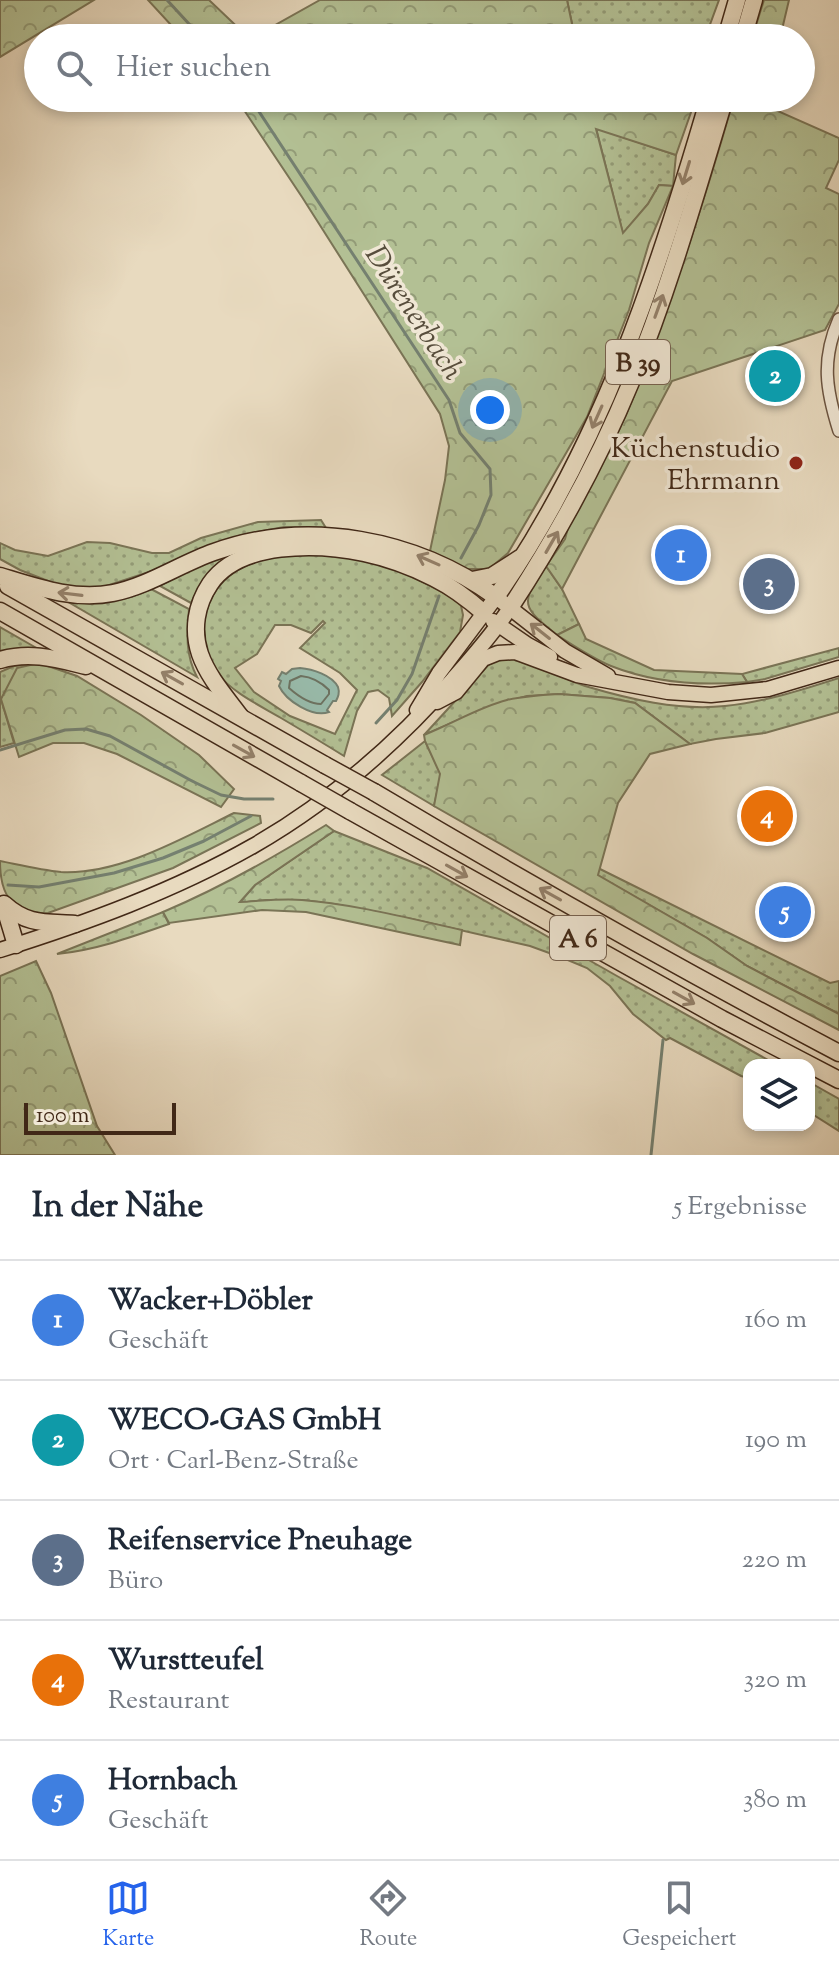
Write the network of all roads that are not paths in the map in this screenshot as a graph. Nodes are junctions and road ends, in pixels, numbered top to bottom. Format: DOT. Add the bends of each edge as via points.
graph roads {
  1 [pos="737,0"];
  2 [pos="754,0"];
  3 [pos="730,24"];
  4 [pos="747,24"];
  5 [pos="705,112"];
  6 [pos="721,112"];
  7 [pos="839,319"];
  8 [pos="839,431"];
  9 [pos="524,555"];
  10 [pos="0,579"];
  11 [pos="472,580"];
  12 [pos="496,597"];
  13 [pos="510,608"];
  14 [pos="0,611"];
  15 [pos="484,613"];
  16 [pos="498,626"];
  17 [pos="0,660"];
  18 [pos="103,670"];
  19 [pos="833,670"];
  20 [pos="603,679"];
  21 [pos="618,682"];
  22 [pos="429,706"];
  23 [pos="240,716"];
  24 [pos="404,731"];
  25 [pos="2,899"];
  26 [pos="75,924"];
  27 [pos="8,948"];
  28 [pos="839,1053"];
  29 [pos="839,1080"];
  1 -- 3 [label="highway"];
  2 -- 4 [label="highway"];
  5 -- 9 [label="highway, B 39, one-way" via="632,337 562,491"];
  13 -- 6 [label="highway, B 39, one-way" via="575,501 630,382 687,227"];
  7 -- 8 [label="street" via="826,372"];
  9 -- 11 [label="highway" via="492,576"];
  9 -- 12 [label="highway, B 39"];
  11 -- 10 [label="highway, one-way" via="394,547 309,535 214,551 111,594 68,594"];
  23 -- 10 [label="highway, A 6, one-way"];
  11 -- 12 [label="highway"];
  12 -- 13 [label="main road"];
  12 -- 15 [label="main road, B 39"];
  13 -- 16 [label="main road, B 39"];
  21 -- 13 [label="main road, one-way" via="565,651"];
  14 -- 18 [label="highway, A 6"];
  15 -- 16 [label="main road"];
  15 -- 23 [label="highway" via="434,578 363,553 309,548 246,556 214,578 198,610 196,633 207,670"];
  15 -- 24 [label="main road, B 39"];
  16 -- 20 [label="main road" via="564,664"];
  16 -- 22 [label="main road, B 39"];
  17 -- 18 [label="highway" via="41,656"];
  18 -- 29 [label="highway, A 6, one-way, bridge"];
  19 -- 21 [label="main road" via="768,689 711,695"];
  20 -- 21 [label="main road"];
  20 -- 22 [label="main road" via="515,652 498,653 483,659 456,692"];
  22 -- 24 [label="main road, B 39"];
  28 -- 23 [label="highway, A 6, one-way, bridge"];
  24 -- 26 [label="main road, B 39" via="311,808 254,845 160,892"];
  25 -- 26 [label="highway" via="22,918"];
  25 -- 27 [label="highway"];
  26 -- 27 [label="main road, B 39"];
}
